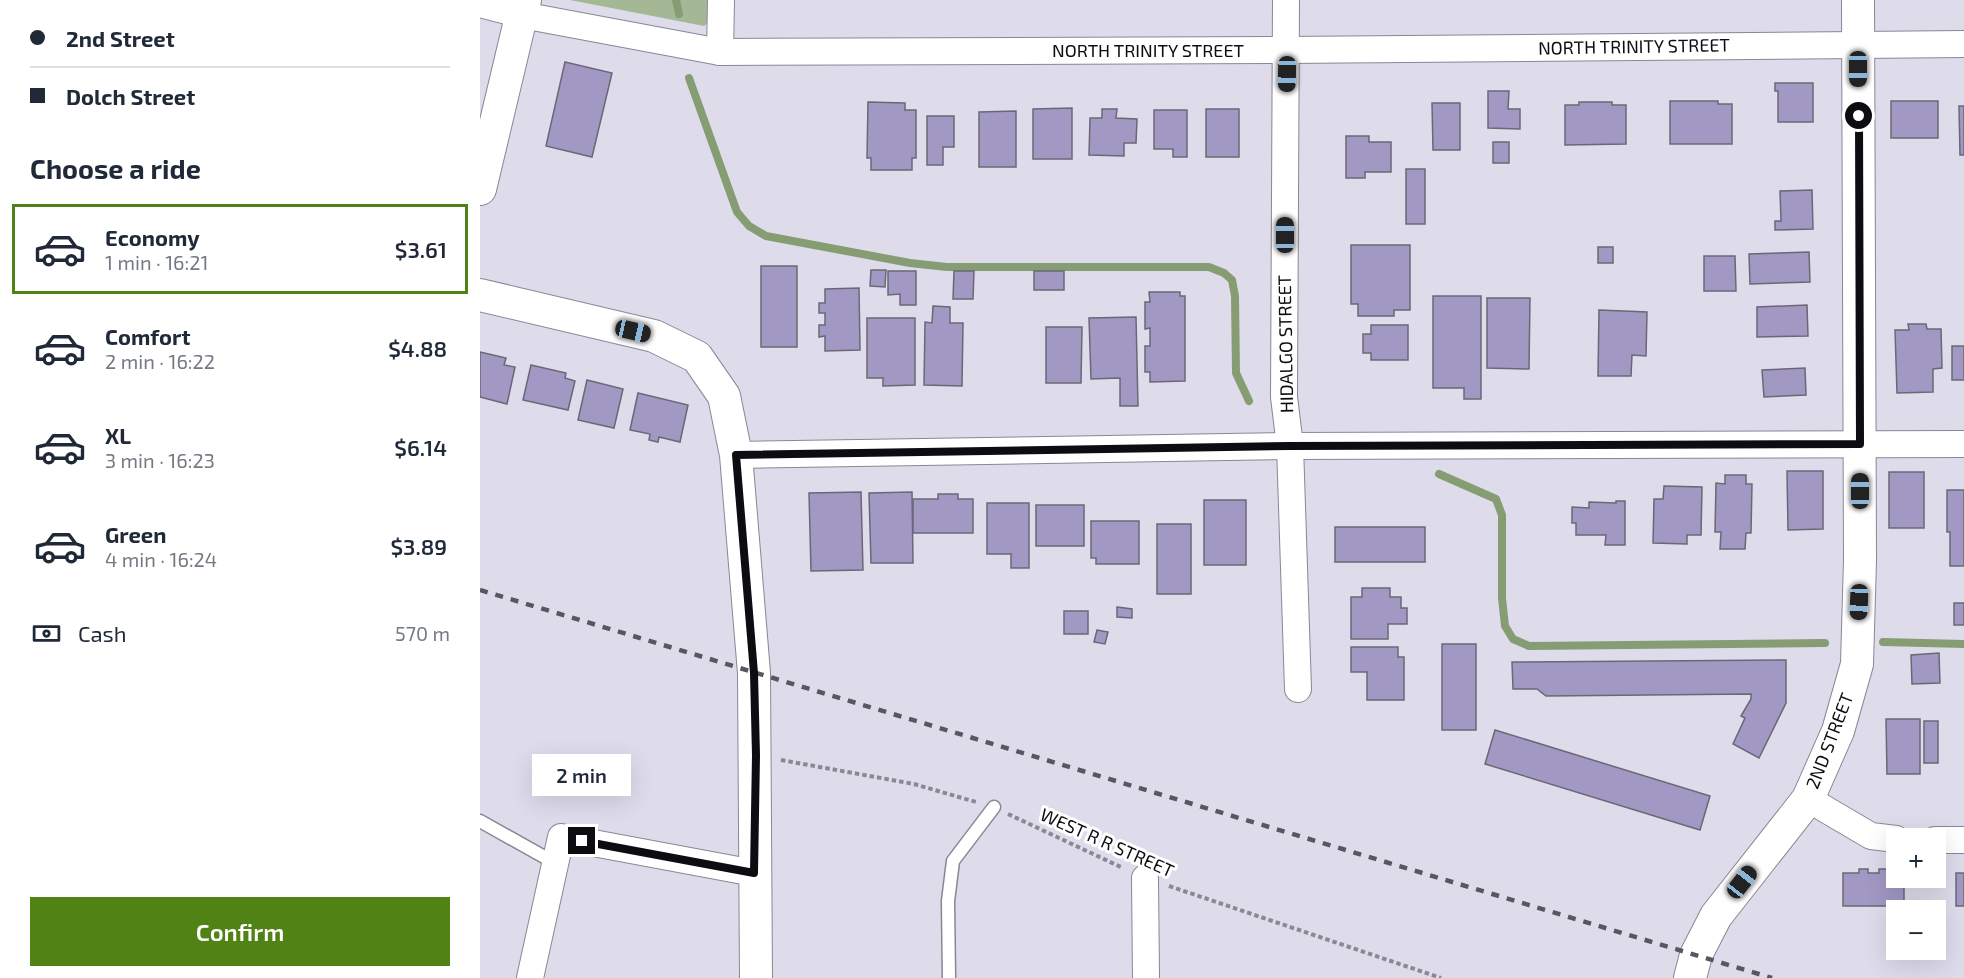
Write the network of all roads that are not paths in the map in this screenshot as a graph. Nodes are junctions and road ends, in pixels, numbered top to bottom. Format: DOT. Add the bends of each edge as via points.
graph roads {
  1 [pos="721,0"];
  2 [pos="1286,0"];
  3 [pos="1858,0"];
  4 [pos="480,4"];
  5 [pos="523,7"];
  6 [pos="1964,44"];
  7 [pos="1858,45"];
  8 [pos="1287,50"];
  9 [pos="720,52"];
  10 [pos="480,189"];
  11 [pos="480,295"];
  12 [pos="1860,444"];
  13 [pos="1964,444"];
  14 [pos="1290,446"];
  15 [pos="736,455"];
  16 [pos="1298,688"];
  17 [pos="1808,799"];
  18 [pos="994,807"];
  19 [pos="480,821"];
  20 [pos="1886,838"];
  21 [pos="1946,840"];
  22 [pos="1964,840"];
  23 [pos="555,863"];
  24 [pos="754,873"];
  25 [pos="1145,878"];
  26 [pos="532,967"];
  27 [pos="756,978"];
  28 [pos="949,978"];
  29 [pos="1146,978"];
  30 [pos="1690,978"];
  1 -- 9 [label="street"];
  2 -- 8 [label="street, HIDALGO STREET"];
  3 -- 7 [label="street, 2ND STREET"];
  4 -- 5 [label="street, NORTH TRINITY STREET"];
  5 -- 9 [label="street, NORTH TRINITY STREET"];
  5 -- 10 [label="street"];
  6 -- 7 [label="street, NORTH TRINITY STREET"];
  7 -- 8 [label="street, NORTH TRINITY STREET"];
  7 -- 12 [label="street, 2ND STREET"];
  8 -- 9 [label="street, NORTH TRINITY STREET"];
  8 -- 14 [label="street, HIDALGO STREET" via="1284,397"];
  11 -- 15 [label="street" via="654,336 697,357 724,396"];
  12 -- 13 [label="street"];
  12 -- 14 [label="street"];
  12 -- 17 [label="street, 2ND STREET" via="1857,664 1838,731"];
  14 -- 15 [label="street"];
  14 -- 16 [label="street, HIDALGO STREET"];
  15 -- 24 [label="street" via="754,673"];
  17 -- 20 [label="street" via="1871,836"];
  17 -- 30 [label="street, 2ND STREET" via="1716,916 1696,955"];
  18 -- 28 [label="lane" via="954,861 948,901"];
  19 -- 23 [label="lane"];
  21 -- 22 [label="street"];
  23 -- 24 [label="street" via="561,837"];
  23 -- 26 [label="street"];
  24 -- 27 [label="street"];
  25 -- 29 [label="street"];
}
